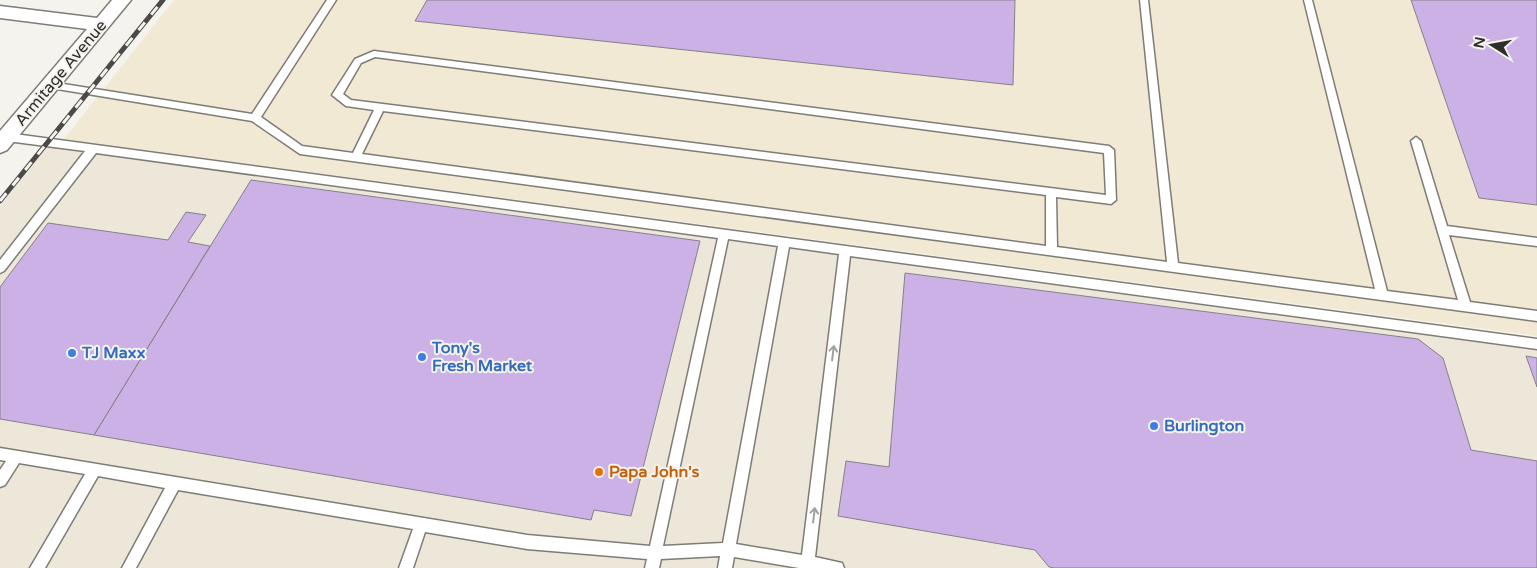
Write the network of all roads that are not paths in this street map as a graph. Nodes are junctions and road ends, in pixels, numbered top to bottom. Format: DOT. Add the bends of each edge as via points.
graph roads {
  1 [pos="122,0"];
  2 [pos="332,0"];
  3 [pos="1144,0"];
  4 [pos="1308,0"];
  5 [pos="0,12"];
  6 [pos="101,24"];
  7 [pos="51,85"];
  8 [pos="380,107"];
  9 [pos="254,118"];
  10 [pos="3,141"];
  11 [pos="1416,141"];
  12 [pos="93,149"];
  13 [pos="356,157"];
  14 [pos="1051,192"];
  15 [pos="1441,230"];
  16 [pos="724,234"];
  17 [pos="784,242"];
  18 [pos="1537,242"];
  19 [pos="845,250"];
  20 [pos="1052,251"];
  21 [pos="1173,267"];
  22 [pos="0,268"];
  23 [pos="1382,295"];
  24 [pos="1465,306"];
  25 [pos="1537,316"];
  26 [pos="1537,344"];
  27 [pos="0,454"];
  28 [pos="16,456"];
  29 [pos="95,469"];
  30 [pos="0,481"];
  31 [pos="175,482"];
  32 [pos="422,524"];
  33 [pos="728,550"];
  34 [pos="656,553"];
  35 [pos="808,566"];
  36 [pos="37,568"];
  37 [pos="129,568"];
  38 [pos="406,568"];
  39 [pos="652,568"];
  40 [pos="725,568"];
  41 [pos="837,568"];
  1 -- 6 [label="street, Armitage Avenue"];
  2 -- 9 [label="lane"];
  3 -- 21 [label="lane"];
  4 -- 23 [label="lane"];
  5 -- 6 [label="street"];
  6 -- 7 [label="street, Armitage Avenue"];
  7 -- 9 [label="lane"];
  7 -- 10 [label="street, Armitage Avenue"];
  8 -- 13 [label="lane"];
  8 -- 14 [label="lane"];
  8 -- 14 [label="lane" via="349,103 337,95 358,61 374,54 1109,150 1110,200"];
  9 -- 13 [label="lane" via="300,150"];
  10 -- 12 [label="lane"];
  11 -- 15 [label="lane"];
  12 -- 16 [label="lane"];
  12 -- 22 [label="lane"];
  13 -- 20 [label="lane"];
  14 -- 20 [label="lane"];
  15 -- 18 [label="lane"];
  15 -- 24 [label="lane"];
  16 -- 17 [label="lane"];
  16 -- 34 [label="lane"];
  17 -- 19 [label="lane"];
  17 -- 33 [label="lane"];
  19 -- 26 [label="lane"];
  35 -- 19 [label="lane, one-way"];
  20 -- 21 [label="lane"];
  21 -- 23 [label="lane"];
  23 -- 24 [label="lane"];
  24 -- 25 [label="lane"];
  27 -- 28 [label="lane"];
  28 -- 29 [label="lane"];
  28 -- 30 [label="lane"];
  29 -- 31 [label="lane"];
  29 -- 36 [label="lane"];
  31 -- 32 [label="lane"];
  31 -- 37 [label="lane"];
  32 -- 34 [label="lane" via="528,542"];
  32 -- 38 [label="lane"];
  33 -- 34 [label="lane"];
  33 -- 35 [label="lane"];
  33 -- 40 [label="lane"];
  34 -- 39 [label="lane"];
  35 -- 41 [label="lane"];
}
